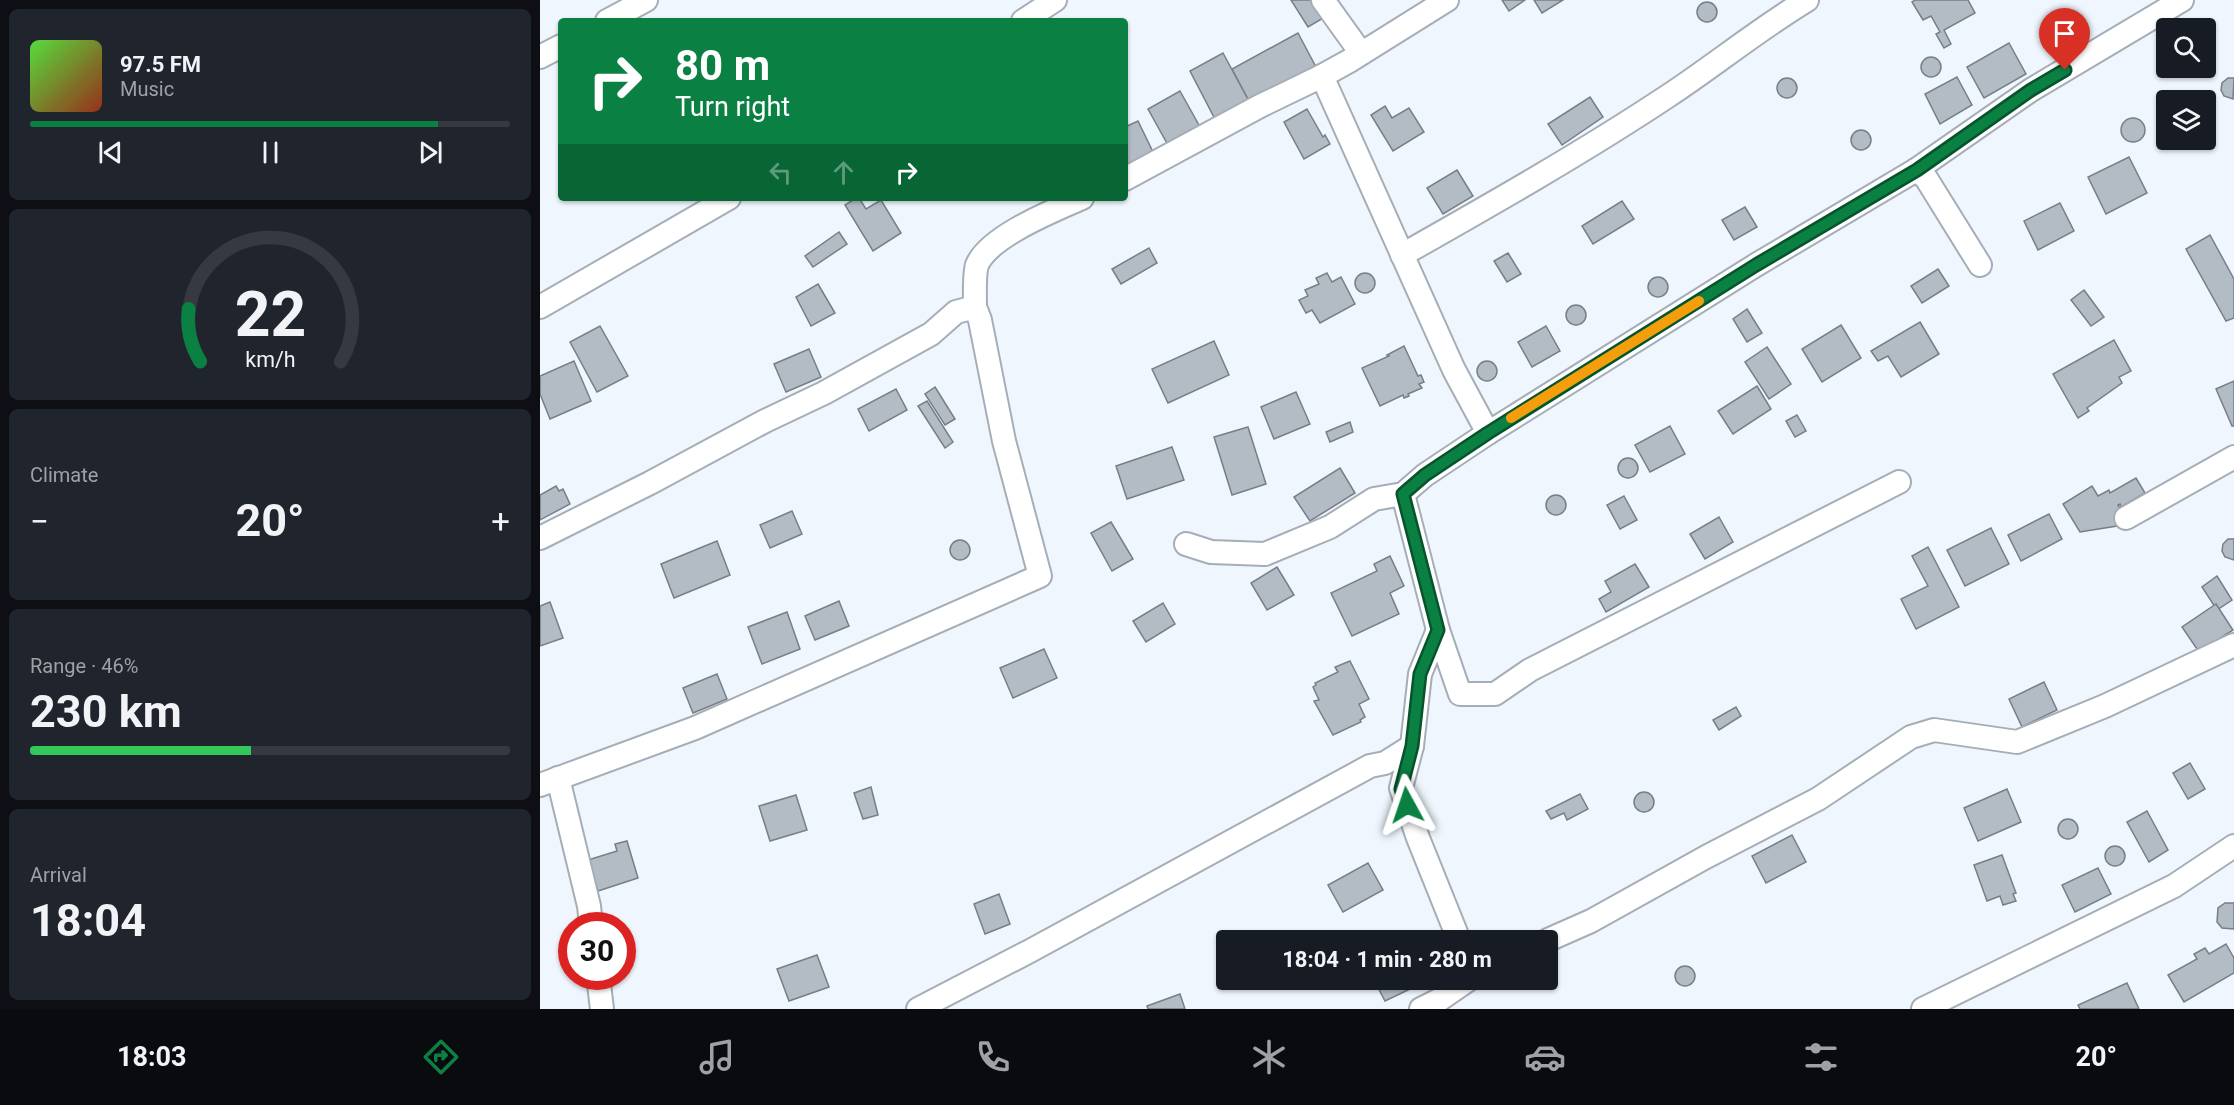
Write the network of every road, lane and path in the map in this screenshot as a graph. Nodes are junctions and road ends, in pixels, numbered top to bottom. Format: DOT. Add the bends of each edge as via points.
graph roads {
  1 [pos="646,0"];
  2 [pos="1055,0"];
  3 [pos="1323,0"];
  4 [pos="1447,0"];
  5 [pos="1807,0"];
  6 [pos="2182,0"];
  7 [pos="613,18"];
  8 [pos="1028,18"];
  9 [pos="558,48"];
  10 [pos="1361,53"];
  11 [pos="540,57"];
  12 [pos="1322,76"];
  13 [pos="1917,170"];
  14 [pos="1128,177"];
  15 [pos="724,201"];
  16 [pos="1076,201"];
  17 [pos="1402,255"];
  18 [pos="1980,265"];
  19 [pos="540,307"];
  20 [pos="975,307"];
  21 [pos="1488,433"];
  22 [pos="2234,457"];
  23 [pos="1899,482"];
  24 [pos="1403,494"];
  25 [pos="2126,518"];
  26 [pos="540,538"];
  27 [pos="1186,544"];
  28 [pos="1438,630"];
  29 [pos="2234,645"];
  30 [pos="1412,746"];
  31 [pos="549,782"];
  32 [pos="2234,846"];
  33 [pos="590,912"];
  34 [pos="1455,930"];
  35 [pos="1558,936"];
  36 [pos="600,990"];
  37 [pos="1454,990"];
  38 [pos="602,1009"];
  39 [pos="918,1009"];
  40 [pos="1422,1009"];
  41 [pos="1923,1009"];
  1 -- 7 [label="street"];
  2 -- 8 [label="street"];
  3 -- 10 [label="street"];
  4 -- 10 [label="street"];
  5 -- 17 [label="street" via="1586,148"];
  6 -- 13 [label="street" via="2031,90"];
  9 -- 11 [label="street"];
  10 -- 12 [label="street"];
  12 -- 14 [label="street"];
  12 -- 17 [label="street"];
  13 -- 18 [label="street" via="1926,178"];
  13 -- 21 [label="street" via="1756,265"];
  15 -- 19 [label="street"];
  16 -- 20 [label="street" via="993,244 977,265"];
  17 -- 21 [label="street" via="1454,370"];
  20 -- 26 [label="street" via="956,312 931,334 824,393"];
  20 -- 31 [label="street" via="1004,441 1040,576 695,728"];
  21 -- 24 [label="street"];
  22 -- 25 [label="street"];
  23 -- 28 [label="street" via="1530,670 1495,694 1460,694"];
  24 -- 27 [label="street" via="1374,499 1330,527 1265,554 1211,552"];
  24 -- 28 [label="street"];
  28 -- 30 [label="street" via="1420,674"];
  29 -- 35 [label="street" via="2105,706 2017,742 1934,730 1911,737 1818,799"];
  30 -- 34 [label="street" via="1401,789"];
  30 -- 39 [label="street"];
  31 -- 33 [label="street"];
  32 -- 41 [label="street" via="2174,886"];
  36 -- 38 [label="street"];
  37 -- 40 [label="street"];
}
